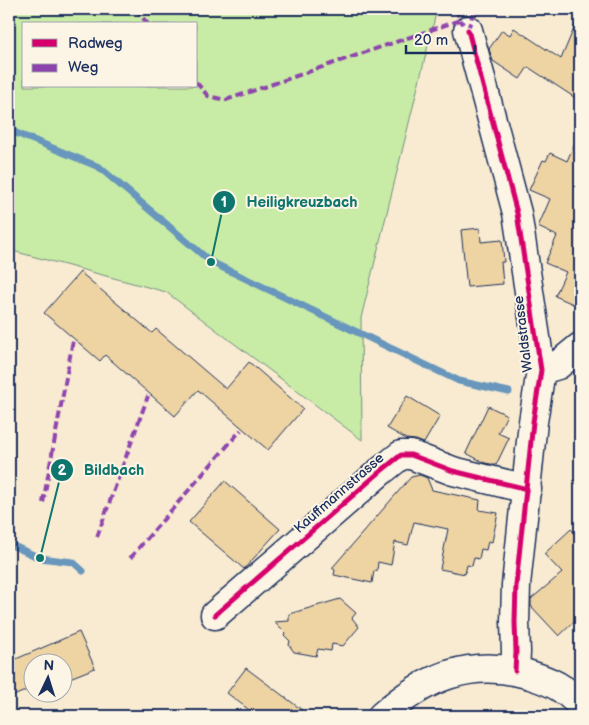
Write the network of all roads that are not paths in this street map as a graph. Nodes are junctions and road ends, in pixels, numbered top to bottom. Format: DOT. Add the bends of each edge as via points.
graph roads {
  1 [pos="468,30"];
  2 [pos="580,347"];
  3 [pos="541,370"];
  4 [pos="527,489"];
  5 [pos="215,615"];
  6 [pos="515,671"];
  7 [pos="580,704"];
  8 [pos="382,716"];
  1 -- 3 [label="street, Waldstrasse" via="517,214"];
  2 -- 3 [label="street" via="558,365"];
  3 -- 4 [label="street, Waldstrasse"];
  4 -- 5 [label="street, Kauffmannstrasse" via="453,470 411,455 401,455"];
  4 -- 6 [label="street, Waldstrasse" via="516,585"];
  6 -- 7 [label="street" via="546,680"];
  6 -- 8 [label="street" via="486,668 450,674 418,689"];
}
